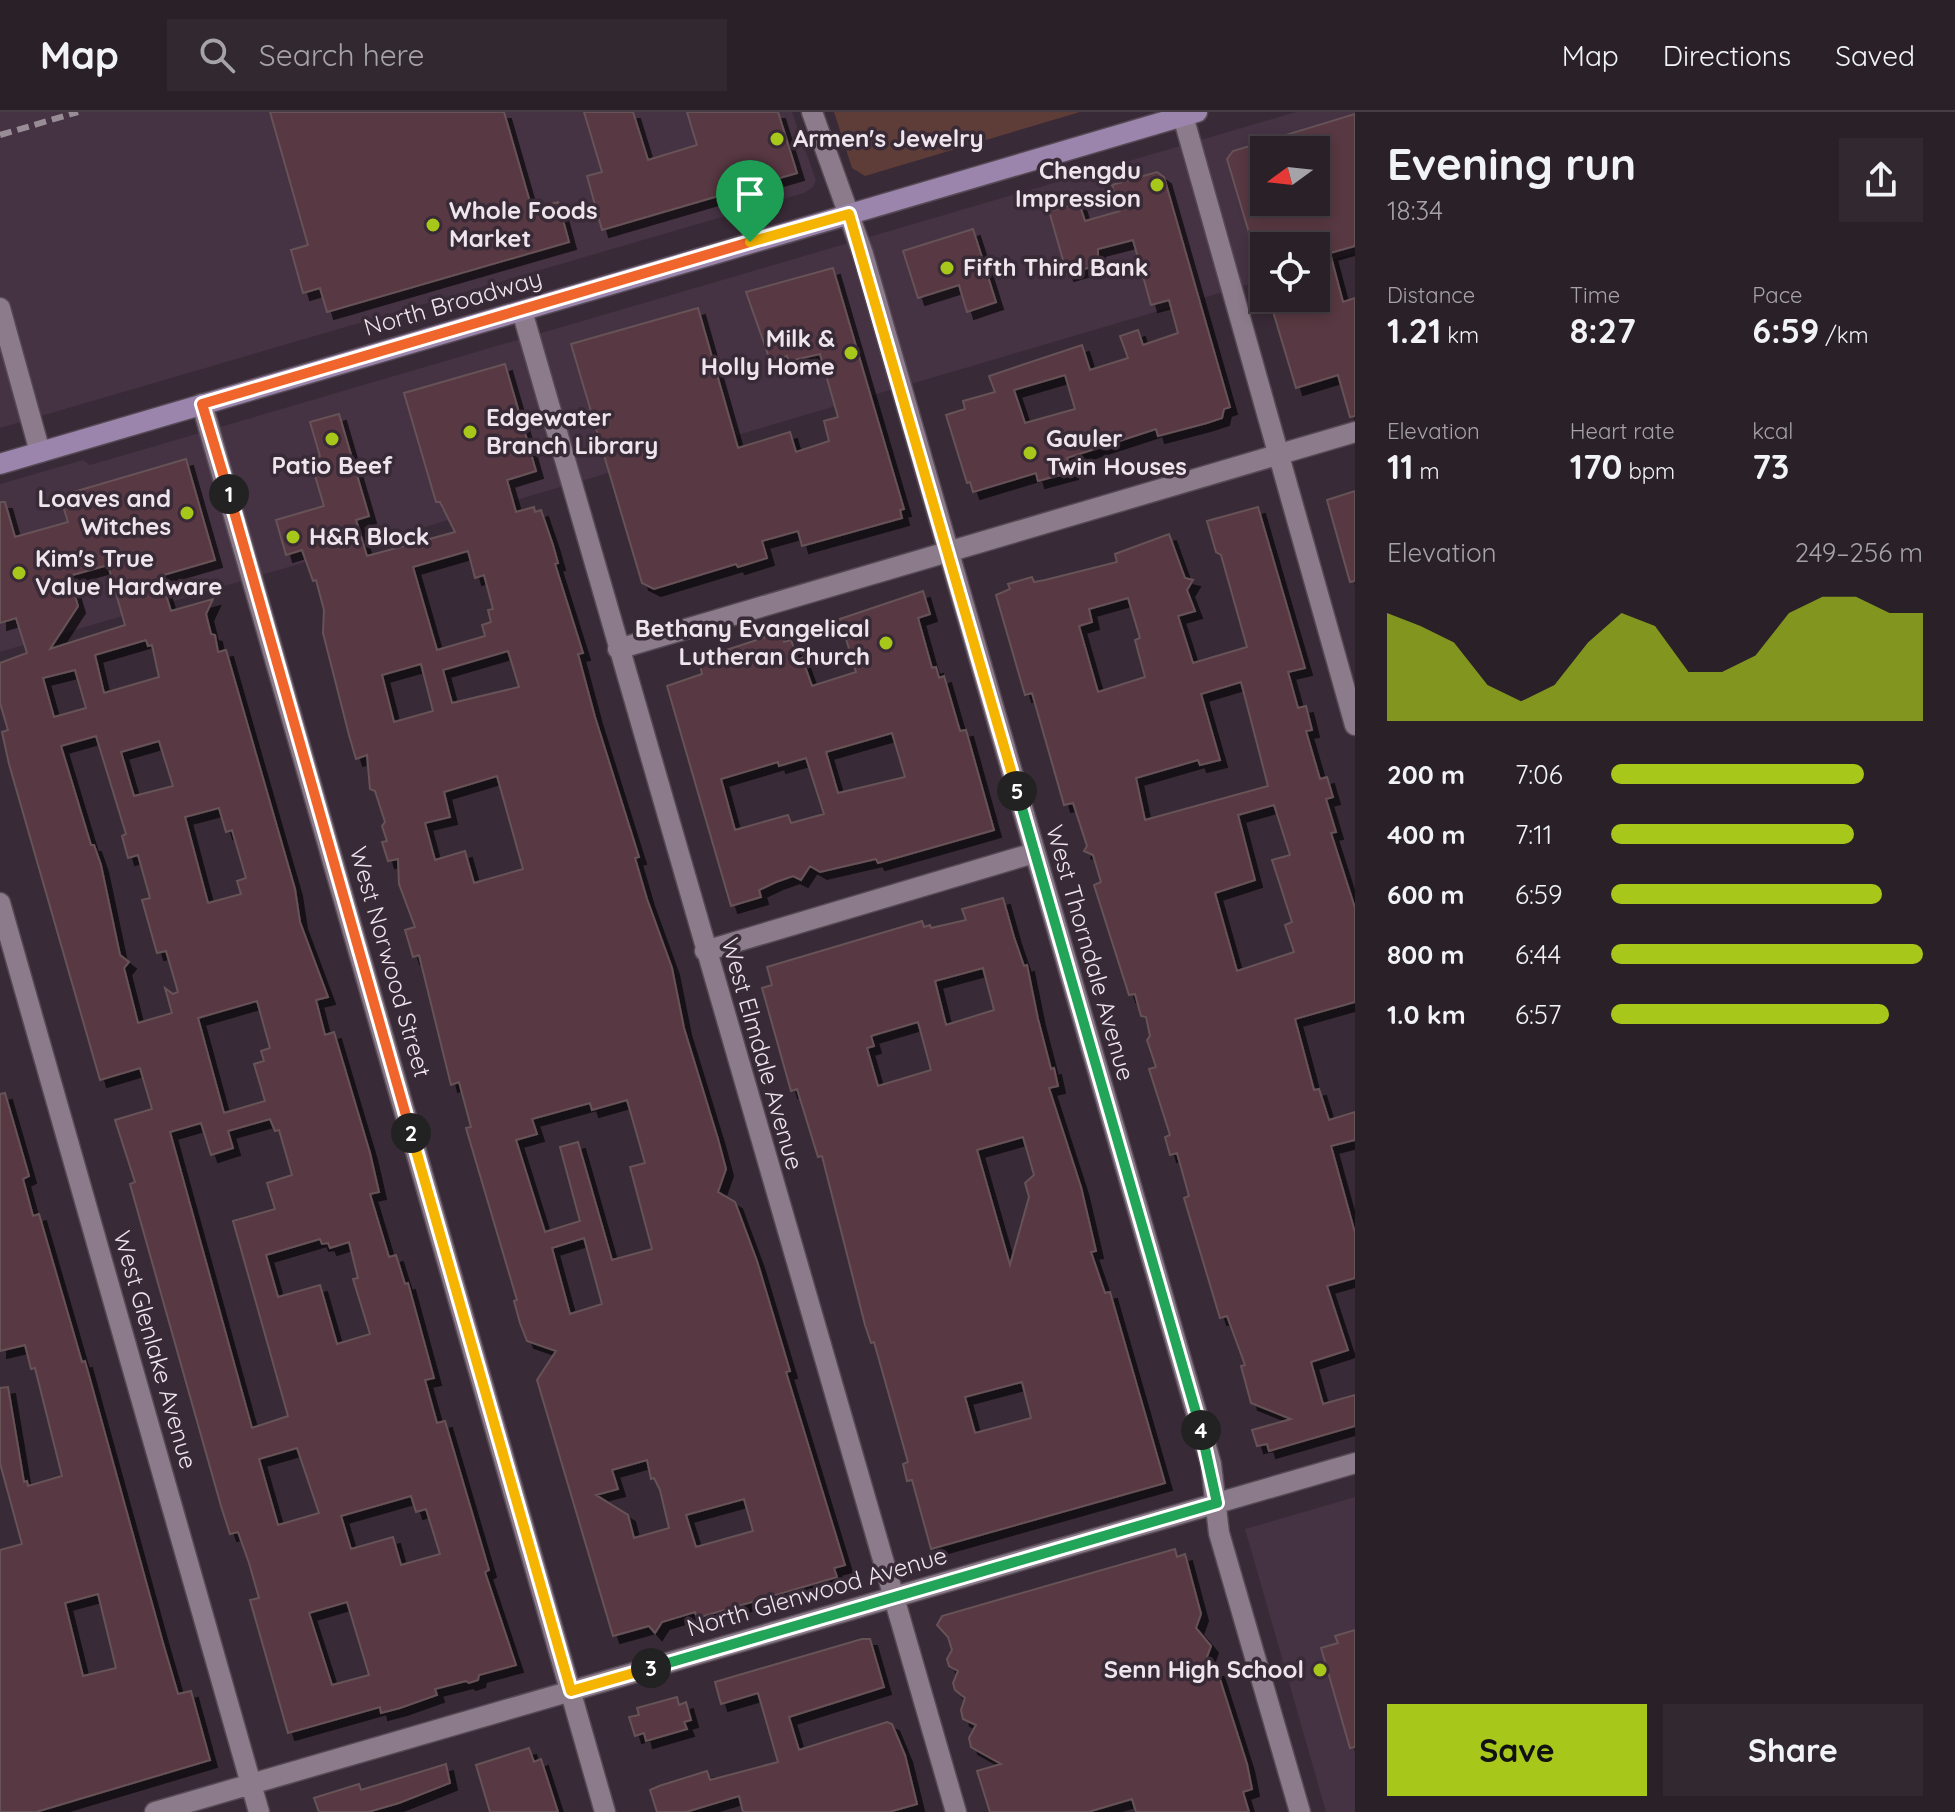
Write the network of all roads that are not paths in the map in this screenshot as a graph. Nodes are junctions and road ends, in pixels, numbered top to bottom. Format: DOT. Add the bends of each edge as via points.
graph roads {
  1 [pos="812,112"];
  2 [pos="1190,114"];
  3 [pos="849,214"];
  4 [pos="0,308"];
  5 [pos="522,311"];
  6 [pos="202,404"];
  7 [pos="1355,432"];
  8 [pos="40,452"];
  9 [pos="1279,454"];
  10 [pos="0,464"];
  11 [pos="948,552"];
  12 [pos="618,649"];
  13 [pos="1355,725"];
  14 [pos="1034,853"];
  15 [pos="0,903"];
  16 [pos="705,951"];
  17 [pos="1355,1463"];
  18 [pos="1217,1503"];
  19 [pos="894,1597"];
  20 [pos="571,1691"];
  21 [pos="251,1784"];
  22 [pos="155,1812"];
  23 [pos="259,1812"];
  24 [pos="605,1812"];
  25 [pos="956,1812"];
  26 [pos="1300,1812"];
  1 -- 3 [label="street, West Thorndale Avenue"];
  2 -- 3 [label="main road, North Broadway"];
  2 -- 9 [label="street"];
  3 -- 5 [label="main road, North Broadway"];
  3 -- 11 [label="street, West Thorndale Avenue"];
  4 -- 8 [label="street"];
  5 -- 6 [label="main road, North Broadway"];
  5 -- 12 [label="street, West Elmdale Avenue"];
  6 -- 8 [label="main road, North Broadway"];
  6 -- 20 [label="street, West Norwood Street"];
  7 -- 9 [label="street"];
  8 -- 10 [label="main road, North Broadway"];
  9 -- 11 [label="street"];
  9 -- 13 [label="street"];
  11 -- 12 [label="street"];
  11 -- 14 [label="street, West Thorndale Avenue"];
  12 -- 16 [label="street, West Elmdale Avenue"];
  14 -- 16 [label="street"];
  14 -- 18 [label="street, West Thorndale Avenue" via="1211,1464"];
  15 -- 21 [label="street, West Glenlake Avenue"];
  16 -- 19 [label="street, West Elmdale Avenue"];
  17 -- 18 [label="street, North Glenwood Avenue"];
  18 -- 19 [label="street, North Glenwood Avenue"];
  18 -- 26 [label="street, West Thorndale Avenue" via="1219,1533"];
  19 -- 20 [label="street, North Glenwood Avenue"];
  19 -- 25 [label="street, West Elmdale Avenue"];
  20 -- 21 [label="street, North Glenwood Avenue"];
  20 -- 24 [label="street, West Norwood Street"];
  21 -- 22 [label="street, North Glenwood Avenue"];
  21 -- 23 [label="street, West Glenlake Avenue"];
}
